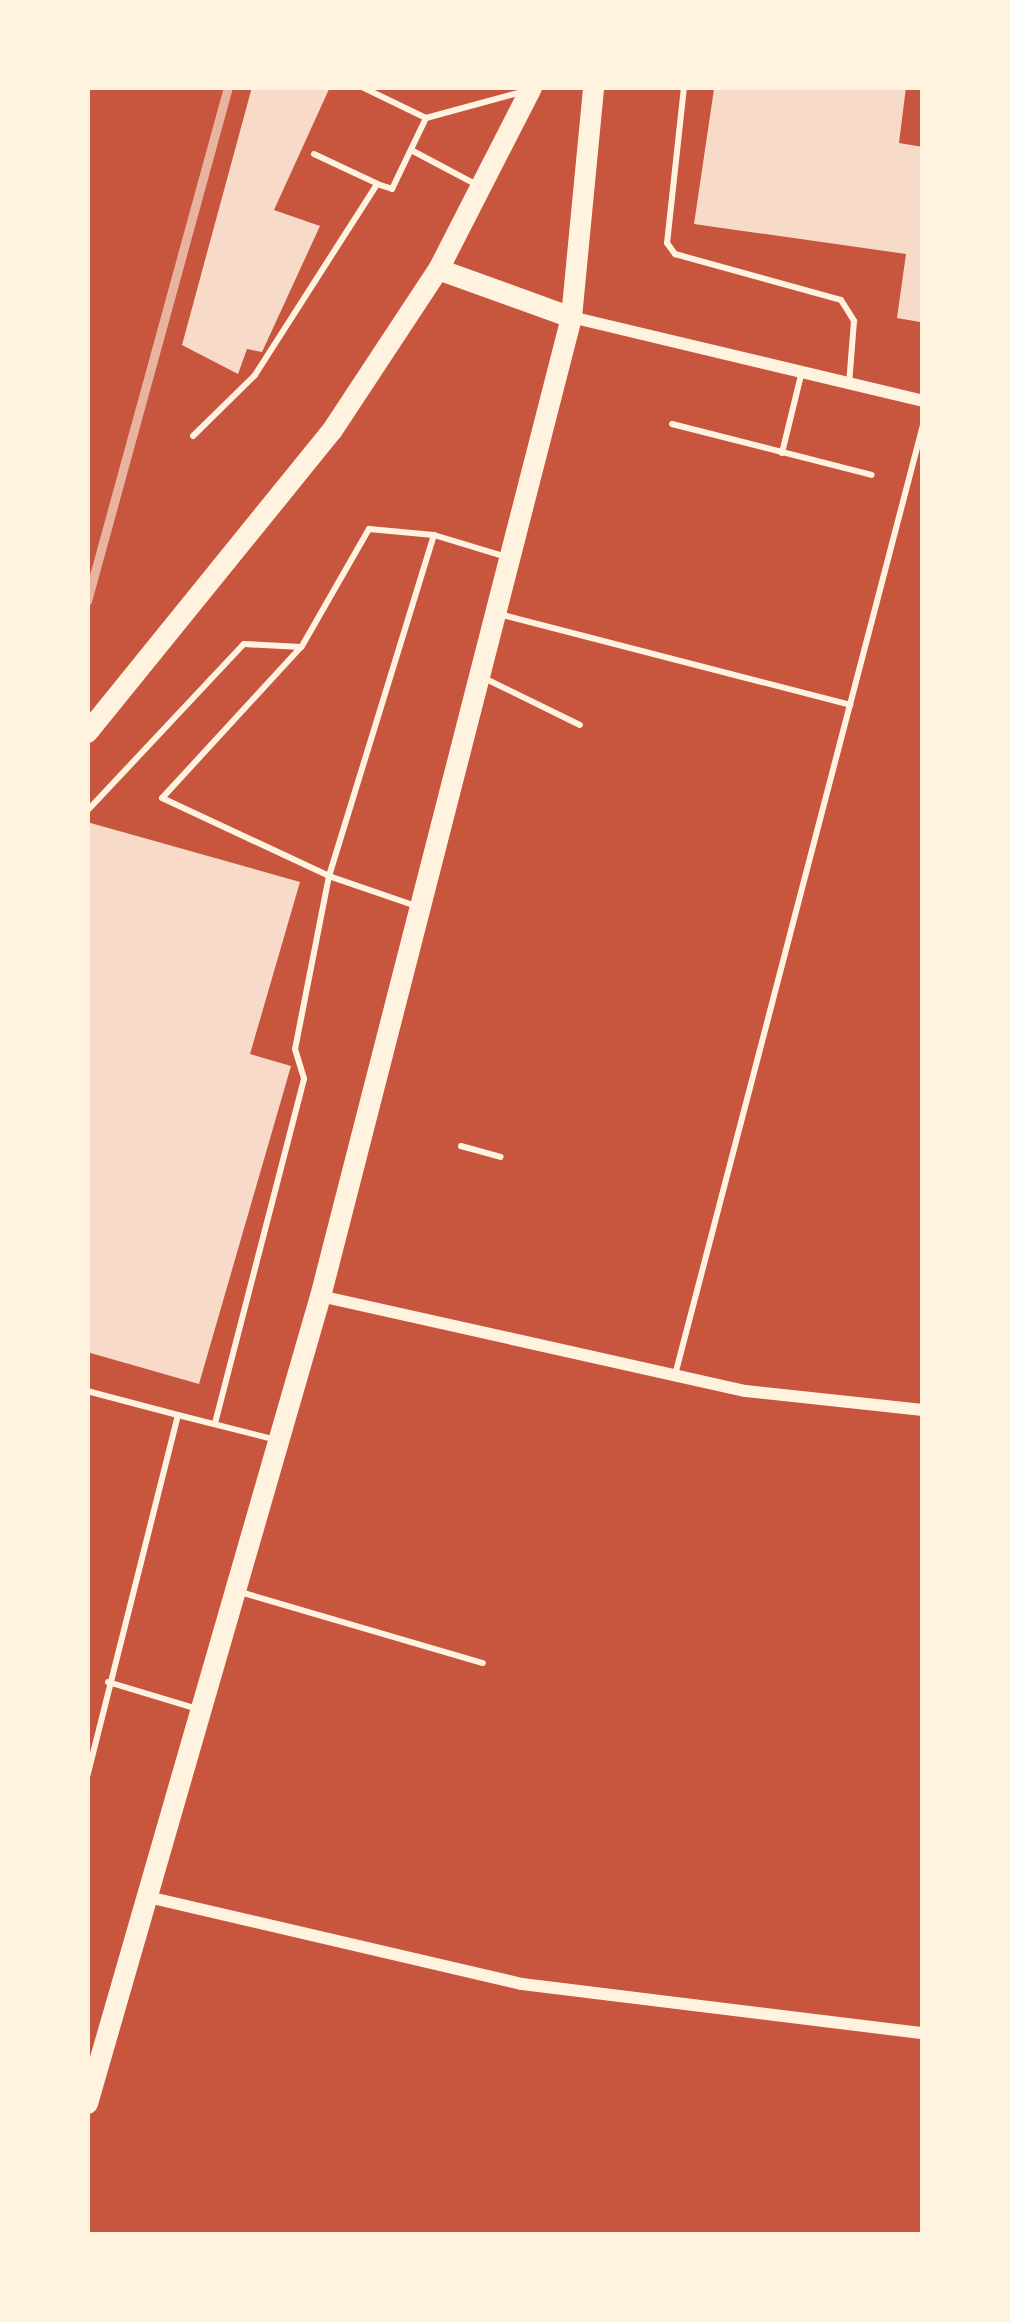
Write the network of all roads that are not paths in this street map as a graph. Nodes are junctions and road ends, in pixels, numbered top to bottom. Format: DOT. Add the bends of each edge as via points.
graph roads {
  1 [pos="362,87"];
  2 [pos="593,87"];
  3 [pos="684,87"];
  4 [pos="531,88"];
  5 [pos="426,118"];
  6 [pos="411,150"];
  7 [pos="314,154"];
  8 [pos="377,184"];
  9 [pos="483,188"];
  10 [pos="438,269"];
  11 [pos="571,317"];
  12 [pos="802,372"];
  13 [pos="849,384"];
  14 [pos="923,401"];
  15 [pos="672,424"];
  16 [pos="923,424"];
  17 [pos="194,436"];
  18 [pos="782,453"];
  19 [pos="872,476"];
  20 [pos="434,535"];
  21 [pos="509,557"];
  22 [pos="495,613"];
  23 [pos="301,647"];
  24 [pos="479,675"];
  25 [pos="850,705"];
  26 [pos="580,725"];
  27 [pos="87,732"];
  28 [pos="87,811"];
  29 [pos="329,876"];
  30 [pos="419,907"];
  31 [pos="461,1146"];
  32 [pos="501,1157"];
  33 [pos="320,1296"];
  34 [pos="675,1375"];
  35 [pos="87,1391"];
  36 [pos="923,1410"];
  37 [pos="178,1415"];
  38 [pos="214,1424"];
  39 [pos="279,1440"];
  40 [pos="236,1591"];
  41 [pos="483,1663"];
  42 [pos="108,1682"];
  43 [pos="202,1710"];
  44 [pos="87,1776"];
  45 [pos="148,1897"];
  46 [pos="923,2033"];
  47 [pos="87,2103"];
  1 -- 5 [label="lane"];
  2 -- 11 [label="main road"];
  3 -- 13 [label="lane" via="667,244 675,254 842,300 854,321"];
  4 -- 5 [label="lane"];
  4 -- 9 [label="main road"];
  5 -- 6 [label="lane"];
  6 -- 8 [label="lane" via="392,189"];
  6 -- 9 [label="lane"];
  7 -- 8 [label="lane"];
  8 -- 17 [label="lane" via="255,375"];
  9 -- 10 [label="main road"];
  10 -- 11 [label="main road"];
  10 -- 27 [label="main road" via="331,430"];
  11 -- 12 [label="street"];
  11 -- 21 [label="main road"];
  12 -- 13 [label="street"];
  12 -- 18 [label="lane"];
  13 -- 14 [label="street"];
  15 -- 18 [label="lane"];
  16 -- 25 [label="lane"];
  18 -- 19 [label="lane"];
  20 -- 21 [label="lane"];
  20 -- 23 [label="lane" via="369,529"];
  20 -- 29 [label="lane"];
  21 -- 22 [label="main road"];
  22 -- 24 [label="main road"];
  22 -- 25 [label="lane"];
  23 -- 28 [label="lane" via="244,644"];
  23 -- 29 [label="lane" via="161,798"];
  24 -- 26 [label="lane"];
  24 -- 30 [label="main road"];
  25 -- 34 [label="lane"];
  29 -- 30 [label="lane"];
  29 -- 38 [label="lane" via="295,1048 304,1079"];
  30 -- 33 [label="main road"];
  31 -- 32 [label="lane"];
  33 -- 34 [label="street"];
  33 -- 39 [label="main road"];
  34 -- 36 [label="street"];
  35 -- 37 [label="lane"];
  37 -- 38 [label="lane"];
  37 -- 42 [label="lane"];
  38 -- 39 [label="lane"];
  39 -- 40 [label="main road"];
  40 -- 41 [label="lane"];
  40 -- 43 [label="main road"];
  42 -- 43 [label="lane"];
  42 -- 44 [label="lane"];
  43 -- 45 [label="main road"];
  45 -- 46 [label="street" via="522,1984"];
  45 -- 47 [label="main road"];
}
